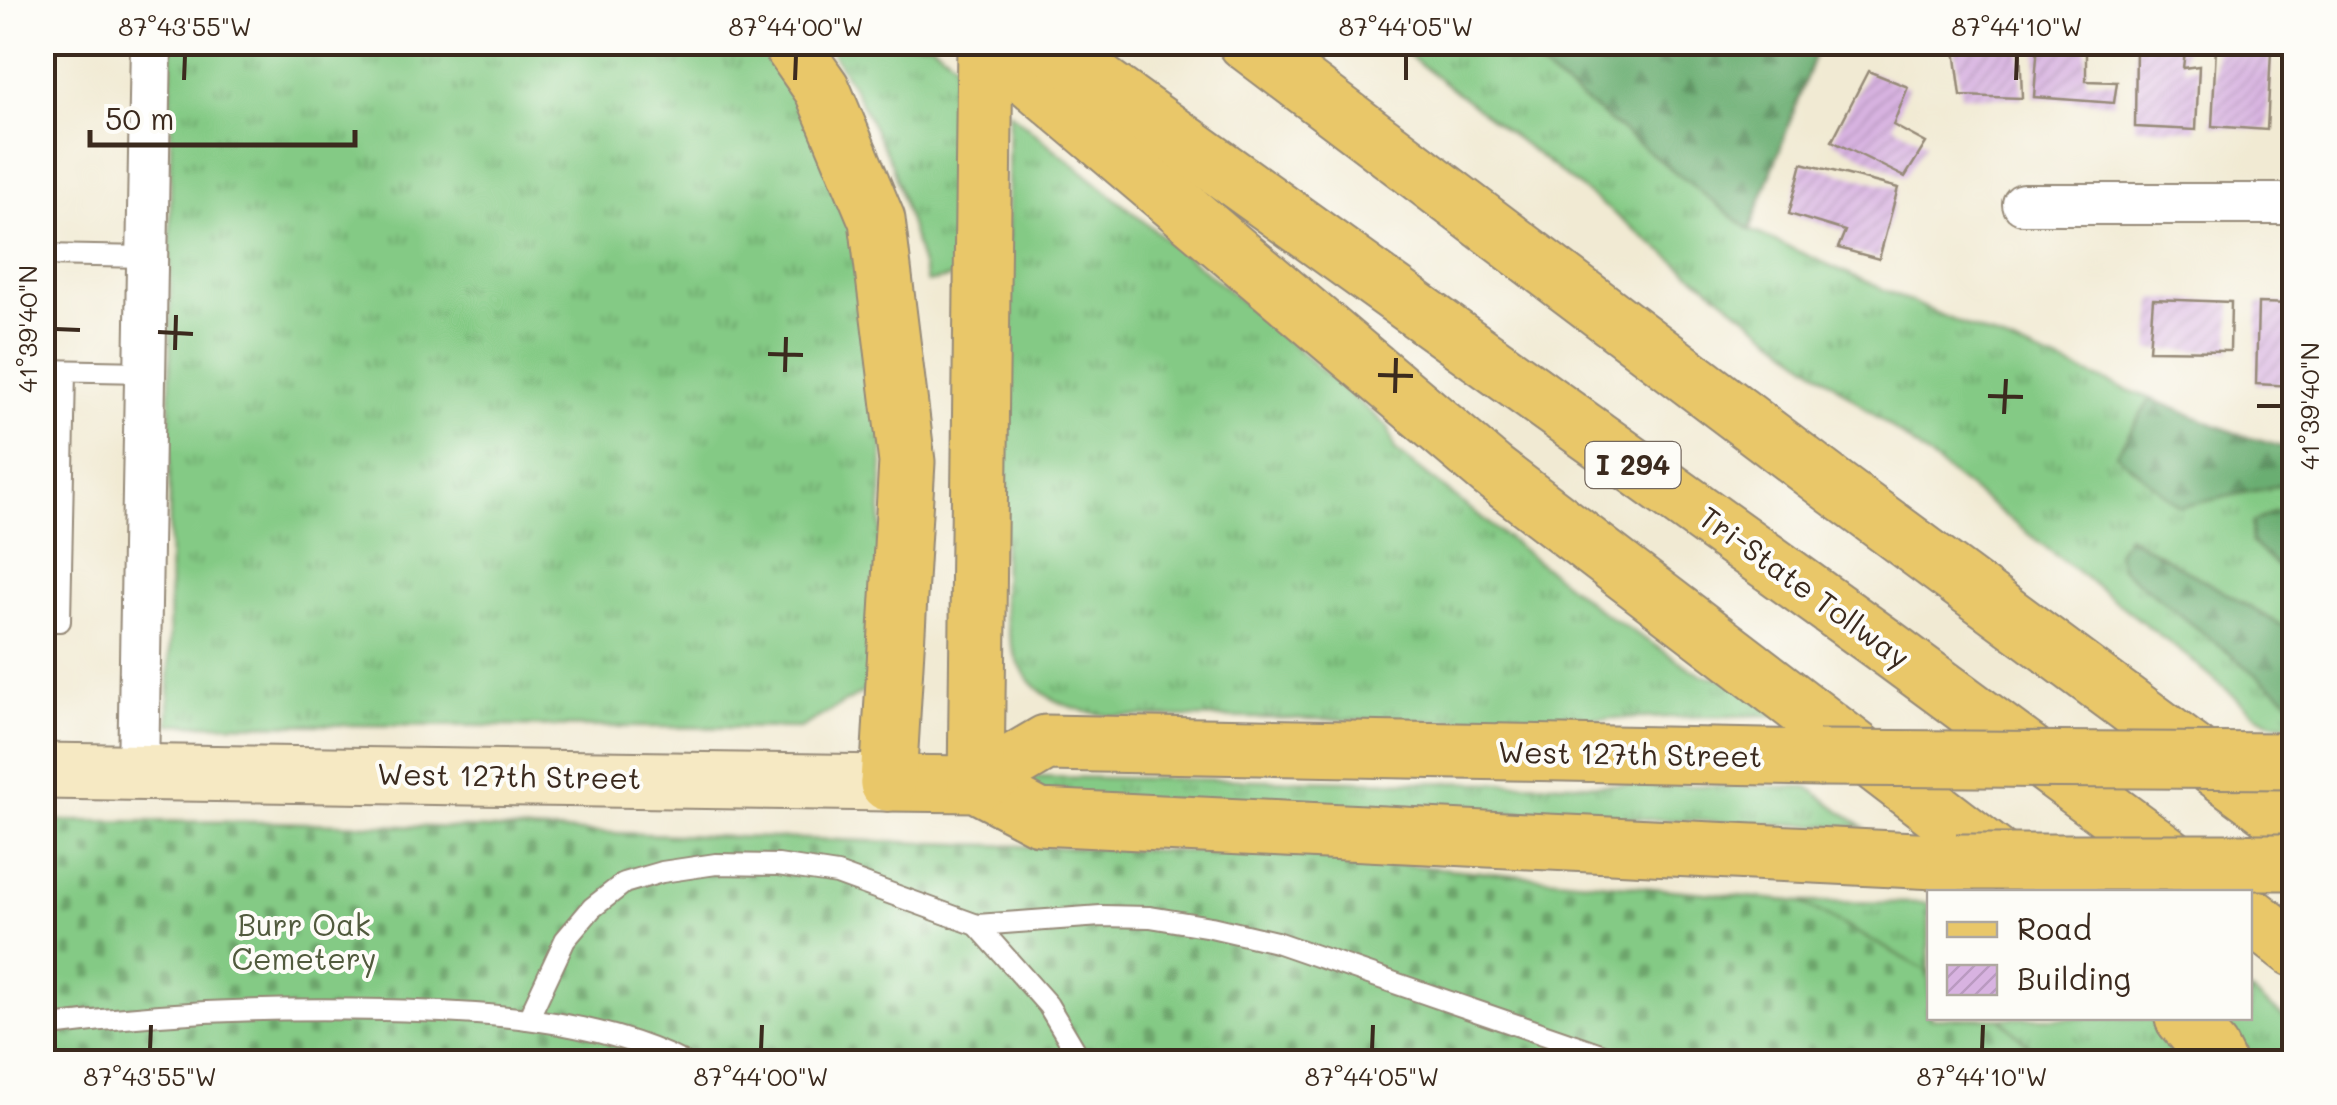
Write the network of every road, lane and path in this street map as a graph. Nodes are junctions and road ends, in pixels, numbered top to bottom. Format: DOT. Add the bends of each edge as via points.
graph roads {
  1 [pos="151,42"];
  2 [pos="789,42"];
  3 [pos="985,42"];
  4 [pos="1044,42"];
  5 [pos="1246,42"];
  6 [pos="42,47"];
  7 [pos="43,147"];
  8 [pos="2023,204"];
  9 [pos="2294,204"];
  10 [pos="42,206"];
  11 [pos="42,256"];
  12 [pos="148,257"];
  13 [pos="42,370"];
  14 [pos="65,370"];
  15 [pos="145,372"];
  16 [pos="42,621"];
  17 [pos="2294,761"];
  18 [pos="42,771"];
  19 [pos="138,772"];
  20 [pos="888,783"];
  21 [pos="976,784"];
  22 [pos="2294,827"];
  23 [pos="2294,862"];
  24 [pos="2040,890"];
  25 [pos="2216,890"];
  26 [pos="2252,916"];
  27 [pos="977,925"];
  28 [pos="2294,948"];
  29 [pos="528,1019"];
  30 [pos="2185,1020"];
  31 [pos="42,1026"];
  32 [pos="682,1062"];
  33 [pos="1082,1062"];
  34 [pos="1624,1062"];
  35 [pos="2217,1062"];
  1 -- 12 [label="street"];
  2 -- 20 [label="main road" via="822,89 877,220 907,462"];
  3 -- 21 [label="main road"];
  3 -- 24 [label="main road" via="1492,471"];
  4 -- 25 [label="main road, Tri-State Tollway / I 294"];
  5 -- 22 [label="main road"];
  6 -- 7 [label="lane"];
  7 -- 10 [label="lane"];
  8 -- 9 [label="street"];
  11 -- 12 [label="lane"];
  12 -- 15 [label="street"];
  13 -- 14 [label="lane"];
  14 -- 15 [label="lane"];
  14 -- 16 [label="lane" via="60,622"];
  15 -- 19 [label="street"];
  17 -- 21 [label="main road, West 127th Street, bridge" via="1046,743"];
  18 -- 19 [label="main road, West 127th Street"];
  19 -- 20 [label="main road, West 127th Street"];
  20 -- 21 [label="main road, West 127th Street"];
  21 -- 23 [label="main road, West 127th Street, bridge" via="1039,817 1956,862"];
  26 -- 28 [label="main road"];
  27 -- 29 [label="lane" via="837,874 716,864 662,872 624,883 592,908 565,940"];
  27 -- 33 [label="lane" via="1048,1005"];
  27 -- 34 [label="lane" via="1100,916 1212,927 1276,942"];
  29 -- 31 [label="lane" via="254,1008"];
  29 -- 32 [label="lane"];
  30 -- 35 [label="main road"];
}
